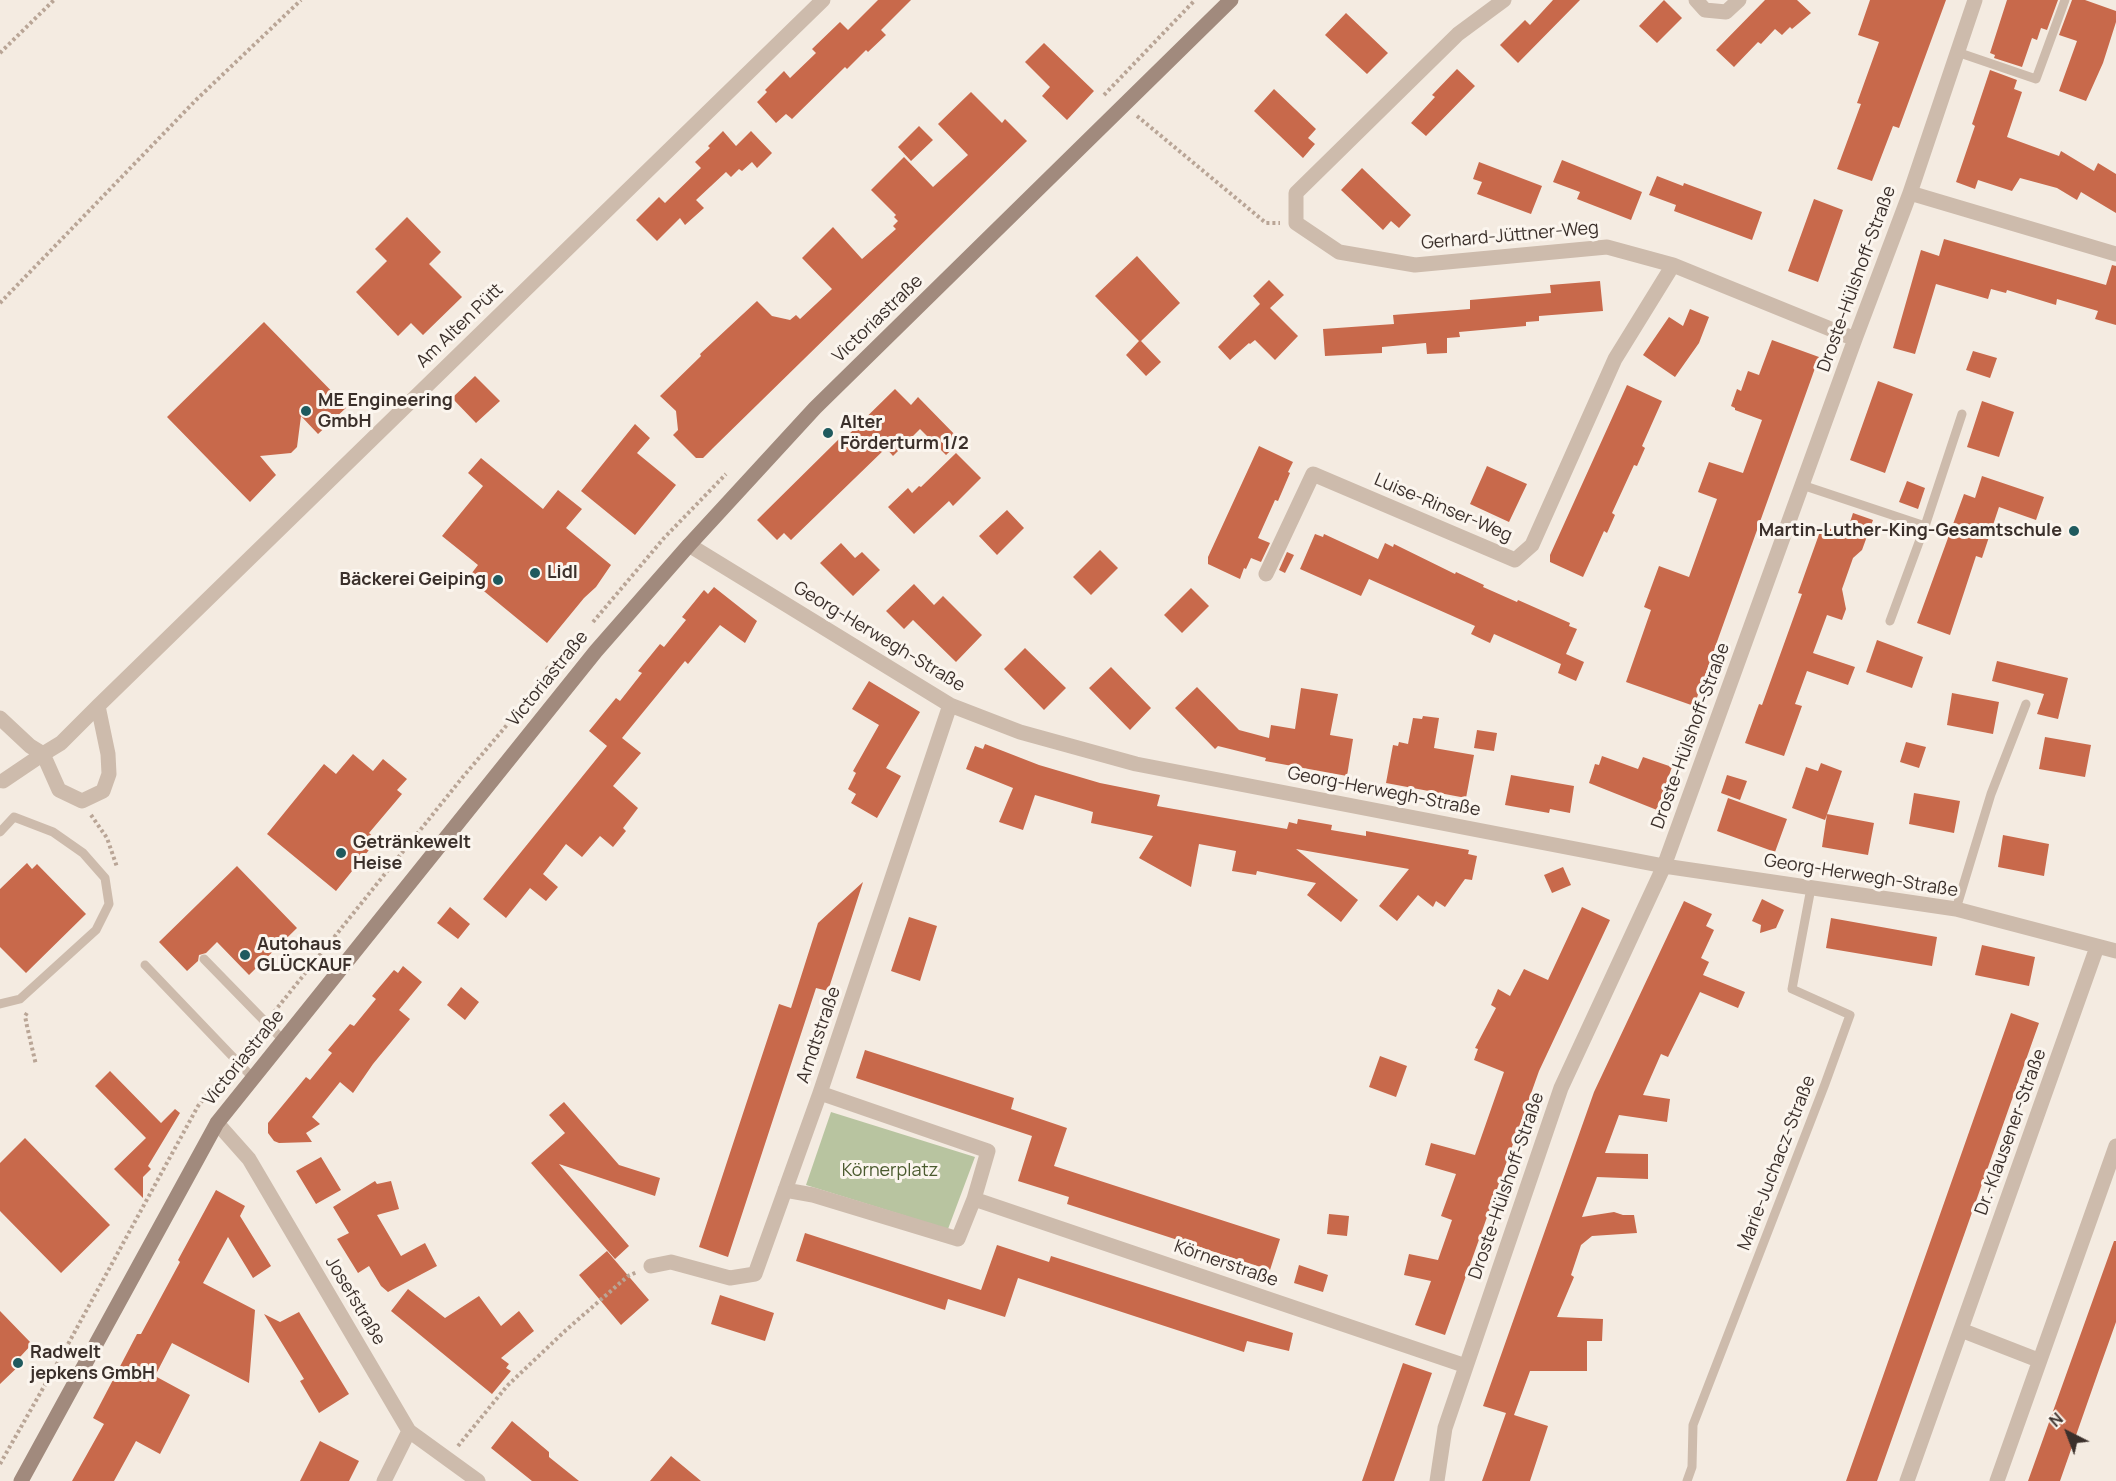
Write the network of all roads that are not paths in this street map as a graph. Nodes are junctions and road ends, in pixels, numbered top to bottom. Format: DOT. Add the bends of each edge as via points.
graph roads {
  1 [pos="823,0"];
  2 [pos="1696,0"];
  3 [pos="1739,0"];
  4 [pos="1975,0"];
  5 [pos="2065,0"];
  6 [pos="1224,2"];
  7 [pos="1498,2"];
  8 [pos="1958,52"];
  9 [pos="1910,193"];
  10 [pos="2116,254"];
  11 [pos="1674,265"];
  12 [pos="1855,339"];
  13 [pos="1962,414"];
  14 [pos="1802,485"];
  15 [pos="1925,526"];
  16 [pos="689,545"];
  17 [pos="1266,574"];
  18 [pos="1890,621"];
  19 [pos="2026,704"];
  20 [pos="950,705"];
  21 [pos="98,706"];
  22 [pos="0,718"];
  23 [pos="43,754"];
  24 [pos="3,781"];
  25 [pos="0,832"];
  26 [pos="1664,866"];
  27 [pos="1811,888"];
  28 [pos="1956,909"];
  29 [pos="2097,947"];
  30 [pos="2116,951"];
  31 [pos="204,959"];
  32 [pos="145,965"];
  33 [pos="0,1004"];
  34 [pos="284,1040"];
  35 [pos="253,1078"];
  36 [pos="820,1093"];
  37 [pos="217,1123"];
  38 [pos="2116,1146"];
  39 [pos="785,1190"];
  40 [pos="974,1199"];
  41 [pos="651,1266"];
  42 [pos="1961,1330"];
  43 [pos="2038,1360"];
  44 [pos="1466,1366"];
  45 [pos="410,1431"];
  46 [pos="21,1481"];
  47 [pos="384,1481"];
  48 [pos="478,1481"];
  49 [pos="1437,1481"];
  50 [pos="1687,1481"];
  51 [pos="1907,1481"];
  52 [pos="1997,1481"];
  1 -- 21 [label="street, Am Alten Pütt"];
  2 -- 3 [label="street" via="1705,10 1726,12"];
  4 -- 8 [label="street, Droste-Hülshoff-Straße"];
  5 -- 8 [label="lane" via="2036,80"];
  6 -- 16 [label="main road, Victoriastraße" via="1125,105 815,408"];
  7 -- 11 [label="street, Gerhard-Jüttner-Weg" via="1458,34 1296,193 1296,223 1339,252 1415,265 1607,247"];
  8 -- 9 [label="street, Droste-Hülshoff-Straße"];
  9 -- 10 [label="street"];
  9 -- 12 [label="street, Droste-Hülshoff-Straße"];
  11 -- 12 [label="street, Gerhard-Jüttner-Weg"];
  11 -- 17 [label="street, Luise-Rinser-Weg" via="1615,359 1532,545 1515,560 1313,474"];
  12 -- 14 [label="street, Droste-Hülshoff-Straße"];
  13 -- 15 [label="lane"];
  14 -- 15 [label="lane"];
  14 -- 26 [label="street, Droste-Hülshoff-Straße"];
  15 -- 18 [label="lane"];
  16 -- 20 [label="street, Georg-Herwegh-Straße"];
  16 -- 34 [label="main road, Victoriastraße" via="596,651"];
  19 -- 28 [label="lane" via="1991,794"];
  20 -- 26 [label="street, Georg-Herwegh-Straße" via="1020,732 1136,764"];
  20 -- 36 [label="street, Arndtstraße"];
  21 -- 23 [label="street, Am Alten Pütt" via="62,743"];
  21 -- 23 [label="street" via="109,774 103,791 82,801 59,790"];
  22 -- 23 [label="street"];
  23 -- 24 [label="street, Am Alten Pütt"];
  25 -- 33 [label="lane" via="14,817 53,832 84,853 105,878 109,904 96,930 20,999"];
  26 -- 27 [label="street, Georg-Herwegh-Straße"];
  26 -- 44 [label="street, Droste-Hülshoff-Straße" via="1561,1088"];
  27 -- 28 [label="street, Georg-Herwegh-Straße"];
  27 -- 50 [label="lane, Marie-Juchacz-Straße" via="1792,989 1850,1015 1693,1425 1692,1467"];
  28 -- 29 [label="street, Georg-Herwegh-Straße"];
  29 -- 30 [label="street, Georg-Herwegh-Straße"];
  29 -- 42 [label="street, Dr.-Klausener-Straße"];
  31 -- 34 [label="lane"];
  32 -- 35 [label="lane"];
  34 -- 35 [label="main road, Victoriastraße"];
  35 -- 37 [label="main road, Victoriastraße"];
  36 -- 39 [label="street, Arndtstraße"];
  36 -- 40 [label="street" via="988,1152"];
  37 -- 45 [label="street, Josefstraße" via="249,1160"];
  37 -- 46 [label="main road, Victoriastraße"];
  38 -- 43 [label="street"];
  39 -- 40 [label="street" via="958,1239"];
  39 -- 41 [label="street, Arndtstraße" via="755,1274 730,1278 671,1262"];
  40 -- 44 [label="street, Körnerstraße"];
  42 -- 43 [label="street"];
  42 -- 51 [label="street, Dr.-Klausener-Straße"];
  43 -- 52 [label="street"];
  44 -- 49 [label="street, Droste-Hülshoff-Straße" via="1445,1428"];
  45 -- 47 [label="street"];
  45 -- 48 [label="street, Josefstraße"];
}
